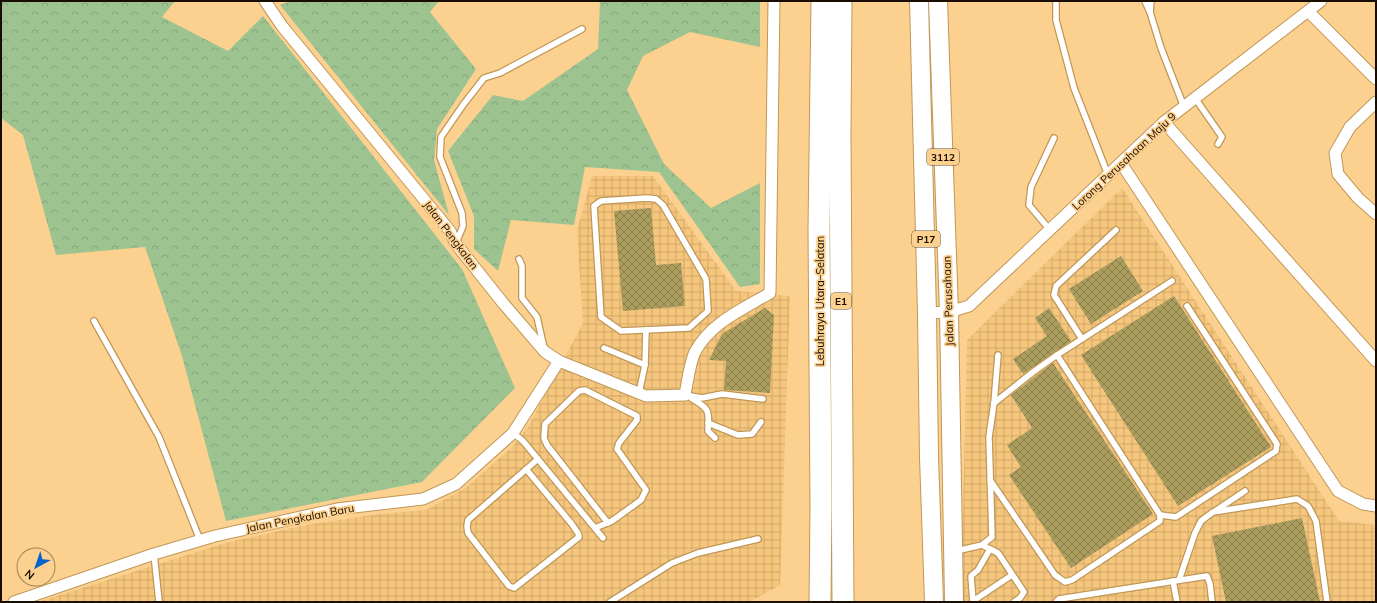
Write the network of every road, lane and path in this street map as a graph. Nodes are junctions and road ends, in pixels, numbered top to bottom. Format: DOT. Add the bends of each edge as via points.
graph roads {
  1 [pos="265,1"];
  2 [pos="774,1"];
  3 [pos="822,1"];
  4 [pos="841,1"];
  5 [pos="919,1"];
  6 [pos="938,1"];
  7 [pos="1056,1"];
  8 [pos="1145,1"];
  9 [pos="1151,1"];
  10 [pos="1321,1"];
  11 [pos="1308,11"];
  12 [pos="1150,12"];
  13 [pos="582,29"];
  14 [pos="1376,79"];
  15 [pos="1195,98"];
  16 [pos="1376,102"];
  17 [pos="1184,106"];
  18 [pos="1164,122"];
  19 [pos="1054,138"];
  20 [pos="1218,144"];
  21 [pos="1121,163"];
  22 [pos="924,165"];
  23 [pos="1108,175"];
  24 [pos="1376,214"];
  25 [pos="1050,230"];
  26 [pos="1116,230"];
  27 [pos="456,244"];
  28 [pos="519,259"];
  29 [pos="1172,281"];
  30 [pos="1187,306"];
  31 [pos="948,312"];
  32 [pos="928,313"];
  33 [pos="94,321"];
  34 [pos="646,330"];
  35 [pos="1082,339"];
  36 [pos="604,348"];
  37 [pos="546,352"];
  38 [pos="998,355"];
  39 [pos="1057,355"];
  40 [pos="559,361"];
  41 [pos="1376,361"];
  42 [pos="645,365"];
  43 [pos="639,393"];
  44 [pos="685,395"];
  45 [pos="763,399"];
  46 [pos="994,403"];
  47 [pos="761,422"];
  48 [pos="708,423"];
  49 [pos="513,433"];
  50 [pos="715,438"];
  51 [pos="538,459"];
  52 [pos="526,469"];
  53 [pos="990,480"];
  54 [pos="1244,491"];
  55 [pos="1376,506"];
  56 [pos="1213,512"];
  57 [pos="1160,515"];
  58 [pos="608,523"];
  59 [pos="595,528"];
  60 [pos="603,538"];
  61 [pos="758,538"];
  62 [pos="200,540"];
  63 [pos="982,545"];
  64 [pos="990,549"];
  65 [pos="954,551"];
  66 [pos="154,554"];
  67 [pos="1012,574"];
  68 [pos="1176,581"];
  69 [pos="14,602"];
  70 [pos="158,602"];
  71 [pos="610,602"];
  72 [pos="820,602"];
  73 [pos="843,602"];
  74 [pos="934,602"];
  75 [pos="954,602"];
  76 [pos="973,602"];
  77 [pos="1014,602"];
  78 [pos="1056,602"];
  79 [pos="1177,602"];
  80 [pos="1212,602"];
  81 [pos="1327,602"];
  1 -- 27 [label="street, Jalan Pengkalan" via="450,231"];
  2 -- 44 [label="street" via="770,293 732,314 708,333 694,353"];
  3 -- 72 [label="highway, Lebuhraya Utara–Selatan / E1" via="819,229"];
  4 -- 73 [label="highway, Lebuhraya Utara–Selatan / E1"];
  5 -- 22 [label="main road, Jalan Perusahaan / 3112"];
  6 -- 31 [label="main road, Jalan Perusahaan / 3112"];
  7 -- 23 [label="lane" via="1056,20 1074,88"];
  8 -- 12 [label="lane"];
  9 -- 12 [label="lane"];
  10 -- 11 [label="street, Lorong Perusahaan Maju 9"];
  11 -- 14 [label="street"];
  11 -- 15 [label="street, Lorong Perusahaan Maju 9"];
  12 -- 17 [label="lane"];
  13 -- 27 [label="lane" via="500,73 484,78 441,138 440,157 462,213 463,226"];
  15 -- 17 [label="street, Lorong Perusahaan Maju 9"];
  15 -- 20 [label="lane" via="1222,138"];
  16 -- 24 [label="street" via="1350,127 1335,153 1338,174 1358,198"];
  17 -- 18 [label="street, Lorong Perusahaan Maju 9"];
  18 -- 21 [label="street, Lorong Perusahaan Maju 9"];
  18 -- 41 [label="street"];
  19 -- 25 [label="lane" via="1031,187 1029,205"];
  21 -- 23 [label="street, Lorong Perusahaan Maju 9"];
  21 -- 55 [label="street" via="1338,491 1363,504"];
  22 -- 32 [label="main road, Jalan Perusahaan / P17"];
  23 -- 25 [label="street, Lorong Perusahaan Maju 9"];
  25 -- 31 [label="street, Lorong Perusahaan Maju 9" via="969,306"];
  26 -- 35 [label="lane" via="1056,286 1054,295"];
  27 -- 37 [label="street, Jalan Pengkalan"];
  28 -- 37 [label="lane" via="522,266 522,298 537,317"];
  29 -- 35 [label="lane"];
  30 -- 57 [label="lane" via="1277,444 1276,451 1176,517"];
  31 -- 32 [label="street, Lorong Perusahaan Maju 9"];
  31 -- 65 [label="main road, Jalan Perusahaan / 3112"];
  32 -- 74 [label="main road, Jalan Perusahaan / P17"];
  33 -- 62 [label="lane" via="159,437"];
  34 -- 34 [label="lane" via="621,331 601,317 593,216 594,206 601,201 656,199 663,205 706,279 708,311 689,328"];
  34 -- 42 [label="lane"];
  35 -- 39 [label="lane"];
  36 -- 42 [label="lane"];
  37 -- 40 [label="street, Jalan Pengkalan"];
  38 -- 46 [label="lane"];
  39 -- 46 [label="lane"];
  39 -- 57 [label="lane"];
  40 -- 43 [label="street, Jalan Pengkalan"];
  40 -- 49 [label="street, Jalan Pengkalan Baru"];
  42 -- 43 [label="lane"];
  43 -- 44 [label="street, Jalan Pengkalan" via="646,396"];
  44 -- 45 [label="lane" via="702,398 722,394"];
  44 -- 48 [label="lane" via="708,411"];
  46 -- 53 [label="lane" via="988,437"];
  47 -- 48 [label="lane" via="752,434 738,435"];
  48 -- 50 [label="lane" via="708,431"];
  49 -- 51 [label="lane"];
  49 -- 62 [label="street, Jalan Pengkalan Baru" via="456,484 423,499 337,509"];
  51 -- 52 [label="lane"];
  51 -- 59 [label="lane"];
  52 -- 52 [label="lane" via="468,520 466,526 468,533 509,586 514,588 580,537"];
  53 -- 57 [label="lane" via="1055,575 1065,582 1072,580 1160,521"];
  53 -- 63 [label="lane" via="992,537"];
  54 -- 56 [label="lane"];
  56 -- 68 [label="lane" via="1201,521"];
  56 -- 81 [label="lane" via="1296,499 1308,506 1316,521"];
  58 -- 58 [label="lane" via="641,500 646,490 617,449 637,420 637,416 585,390 579,391 545,424 544,438"];
  58 -- 59 [label="lane"];
  59 -- 60 [label="lane"];
  61 -- 71 [label="lane" via="698,553 672,563"];
  62 -- 66 [label="street, Jalan Pengkalan Baru"];
  63 -- 64 [label="lane"];
  63 -- 65 [label="lane"];
  64 -- 67 [label="lane" via="998,553"];
  64 -- 76 [label="lane" via="978,570 971,576"];
  65 -- 75 [label="main road, Jalan Perusahaan / 3112"];
  66 -- 69 [label="street, Jalan Pengkalan Baru"];
  66 -- 70 [label="lane"];
  67 -- 76 [label="lane"];
  67 -- 77 [label="lane" via="1024,592"];
  68 -- 78 [label="lane" via="1059,599"];
  68 -- 79 [label="lane"];
  68 -- 80 [label="lane" via="1207,576"];
}
